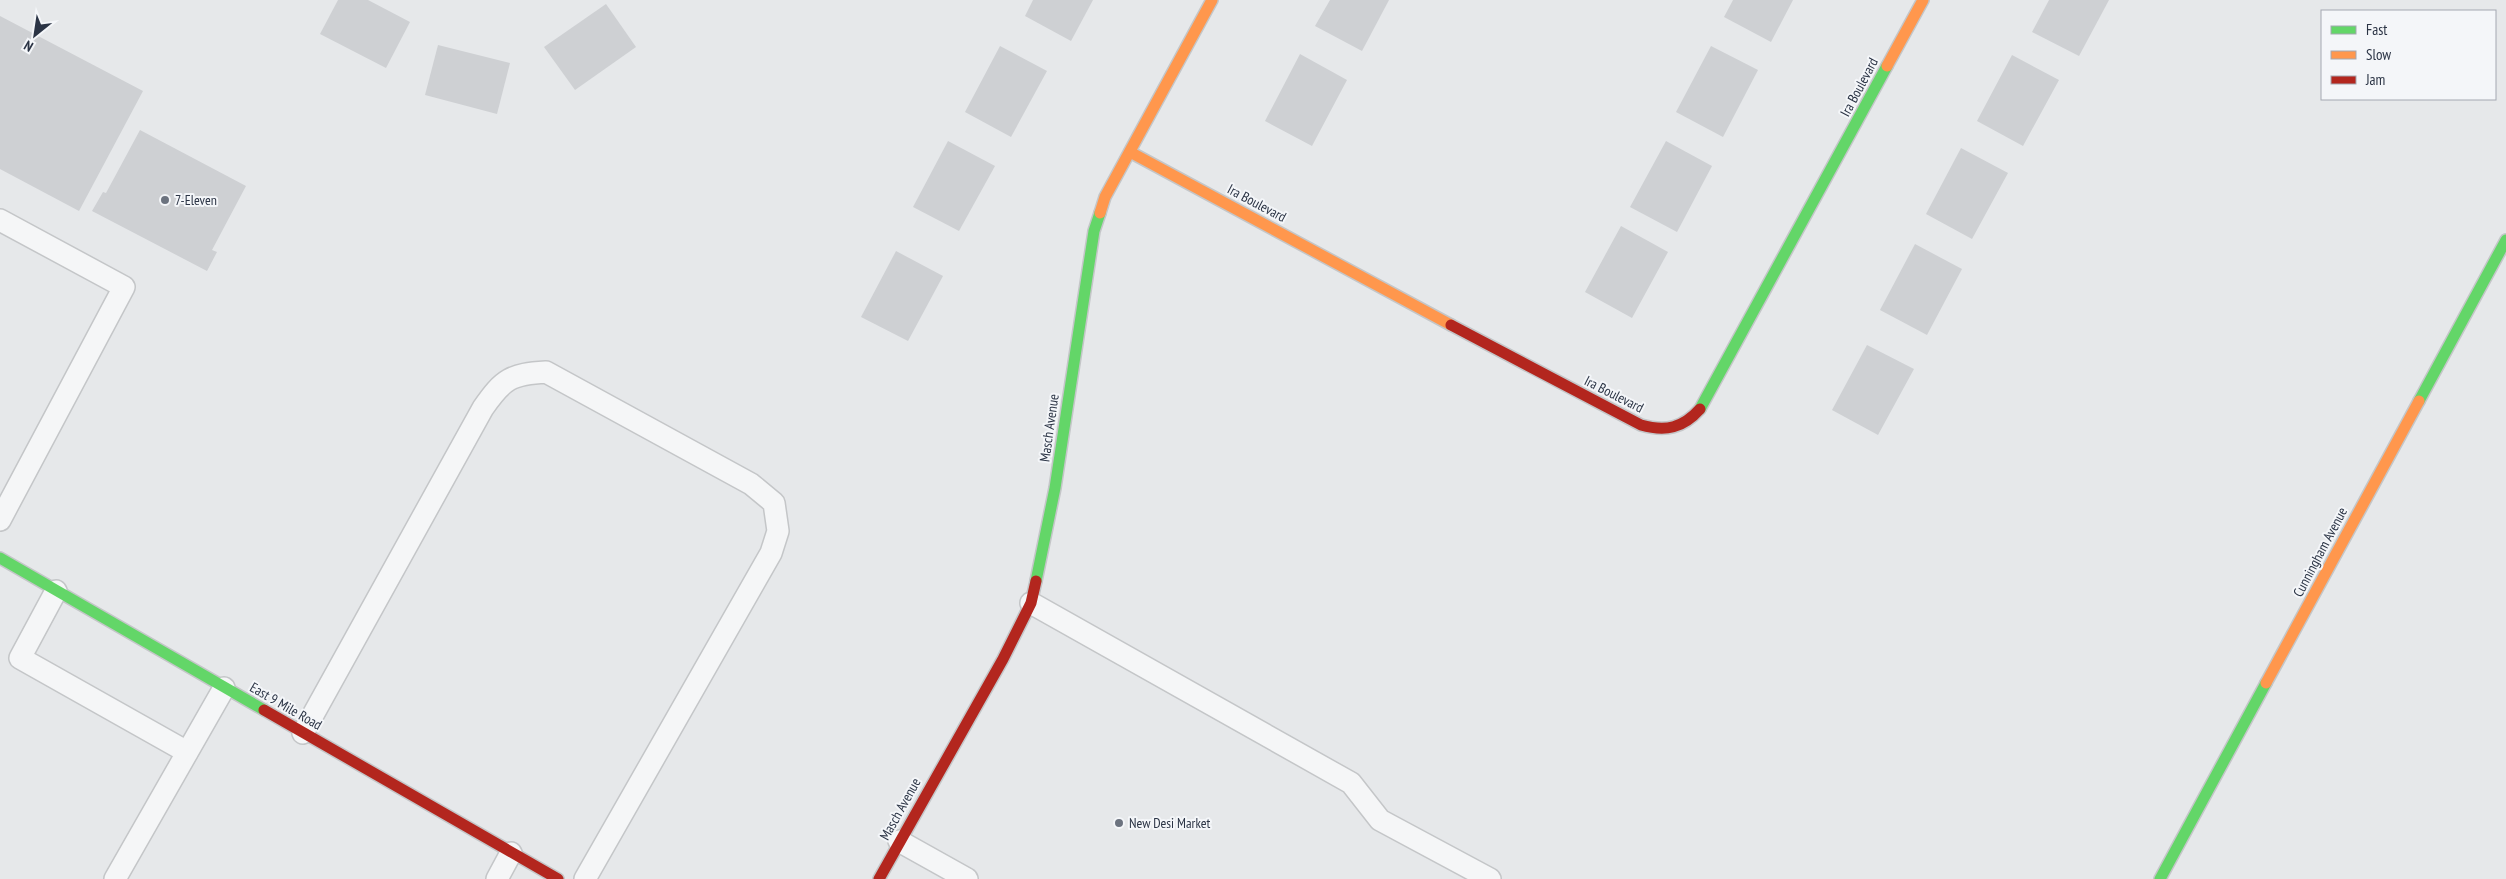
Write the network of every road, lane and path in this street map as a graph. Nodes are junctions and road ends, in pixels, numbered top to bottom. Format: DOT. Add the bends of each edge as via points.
graph roads {
  1 [pos="1212,0"];
  2 [pos="1923,0"];
  3 [pos="1130,152"];
  4 [pos="0,220"];
  5 [pos="2506,240"];
  6 [pos="0,520"];
  7 [pos="0,558"];
  8 [pos="56,591"];
  9 [pos="1031,603"];
  10 [pos="224,688"];
  11 [pos="303,733"];
  12 [pos="187,752"];
  13 [pos="900,841"];
  14 [pos="511,853"];
  15 [pos="115,879"];
  16 [pos="497,879"];
  17 [pos="558,879"];
  18 [pos="585,879"];
  19 [pos="879,879"];
  20 [pos="967,879"];
  21 [pos="1490,879"];
  22 [pos="2160,879"];
  1 -- 3 [label="street, Masch Avenue"];
  2 -- 3 [label="street, Ira Boulevard" via="1703,406 1693,418 1666,431 1630,421"];
  3 -- 9 [label="street, Masch Avenue" via="1105,197 1094,231 1055,488"];
  4 -- 6 [label="lane" via="124,287"];
  5 -- 22 [label="street, Cunningham Avenue"];
  7 -- 8 [label="street, East 9 Mile Road"];
  8 -- 10 [label="street, East 9 Mile Road"];
  8 -- 12 [label="lane" via="20,658"];
  9 -- 13 [label="street, Masch Avenue"];
  9 -- 21 [label="lane" via="1351,783 1380,820"];
  10 -- 11 [label="street, East 9 Mile Road"];
  10 -- 12 [label="lane"];
  11 -- 14 [label="street, East 9 Mile Road"];
  11 -- 18 [label="lane" via="483,408 499,385 522,373 546,372 751,484 774,503 778,531 771,553"];
  12 -- 15 [label="lane"];
  13 -- 19 [label="street, Masch Avenue"];
  13 -- 20 [label="lane"];
  14 -- 16 [label="lane"];
  14 -- 17 [label="street, East 9 Mile Road"];
}
